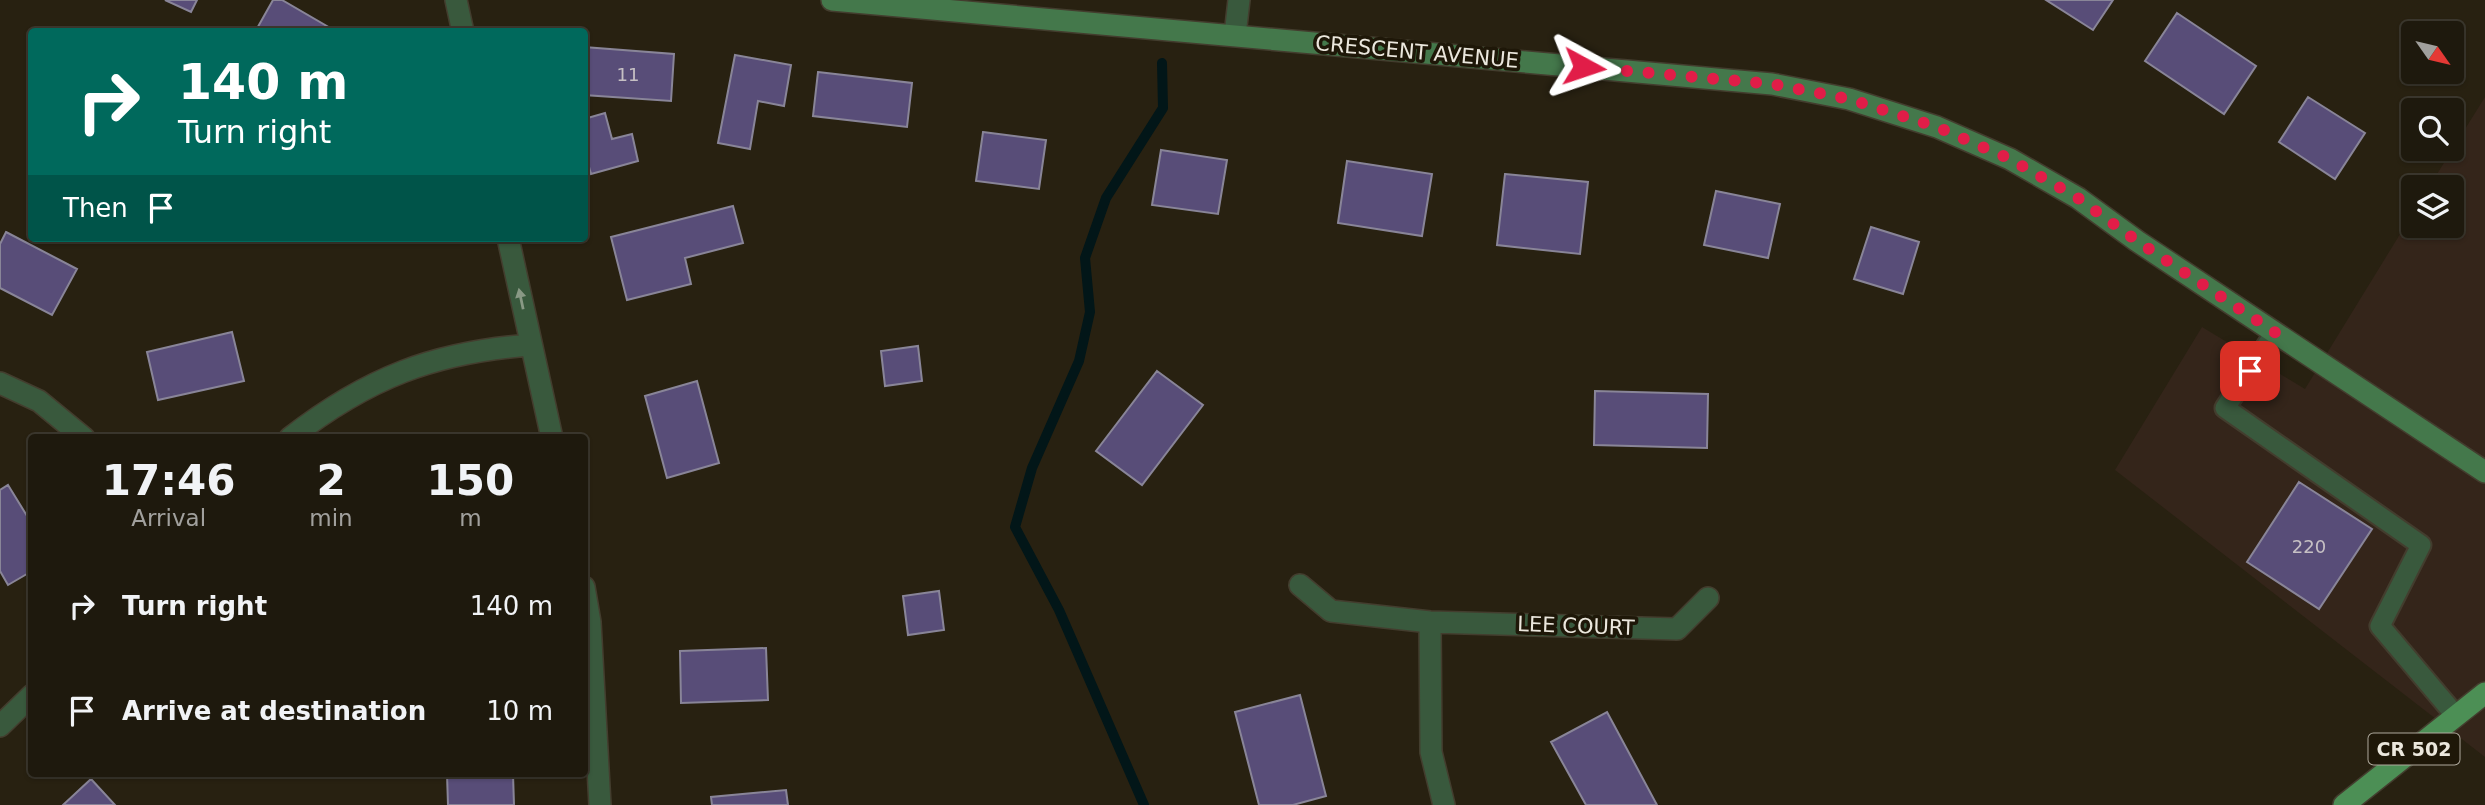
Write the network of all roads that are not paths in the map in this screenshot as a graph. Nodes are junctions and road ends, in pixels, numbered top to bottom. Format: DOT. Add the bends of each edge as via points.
graph roads {
  1 [pos="456,0"];
  2 [pos="832,0"];
  3 [pos="1239,0"];
  4 [pos="462,28"];
  5 [pos="1235,35"];
  6 [pos="509,242"];
  7 [pos="2276,333"];
  8 [pos="531,345"];
  9 [pos="0,383"];
  10 [pos="78,434"];
  11 [pos="295,434"];
  12 [pos="551,434"];
  13 [pos="2485,472"];
  14 [pos="1300,585"];
  15 [pos="1708,598"];
  16 [pos="588,610"];
  17 [pos="1430,622"];
  18 [pos="2485,693"];
  19 [pos="28,699"];
  20 [pos="2456,716"];
  21 [pos="0,726"];
  22 [pos="600,805"];
  23 [pos="1444,805"];
  24 [pos="2344,805"];
  1 -- 4 [label="street"];
  2 -- 5 [label="main road, CRESCENT AVENUE"];
  3 -- 5 [label="street"];
  5 -- 7 [label="main road, CRESCENT AVENUE" via="1772,84 1849,99 1937,127 2010,159 2078,198"];
  8 -- 6 [label="street, one-way"];
  7 -- 13 [label="main road, CRESCENT AVENUE"];
  7 -- 20 [label="lane" via="2225,408 2421,545 2380,626"];
  8 -- 11 [label="street" via="436,359 380,380 327,409"];
  8 -- 12 [label="street"];
  9 -- 10 [label="street" via="39,401"];
  14 -- 17 [label="street, LEE COURT" via="1331,611"];
  15 -- 17 [label="street, LEE COURT" via="1677,629"];
  16 -- 22 [label="street"];
  17 -- 23 [label="street" via="1430,752"];
  18 -- 20 [label="main road, CR 502"];
  19 -- 21 [label="street"];
  20 -- 24 [label="main road, CR 502"];
}
